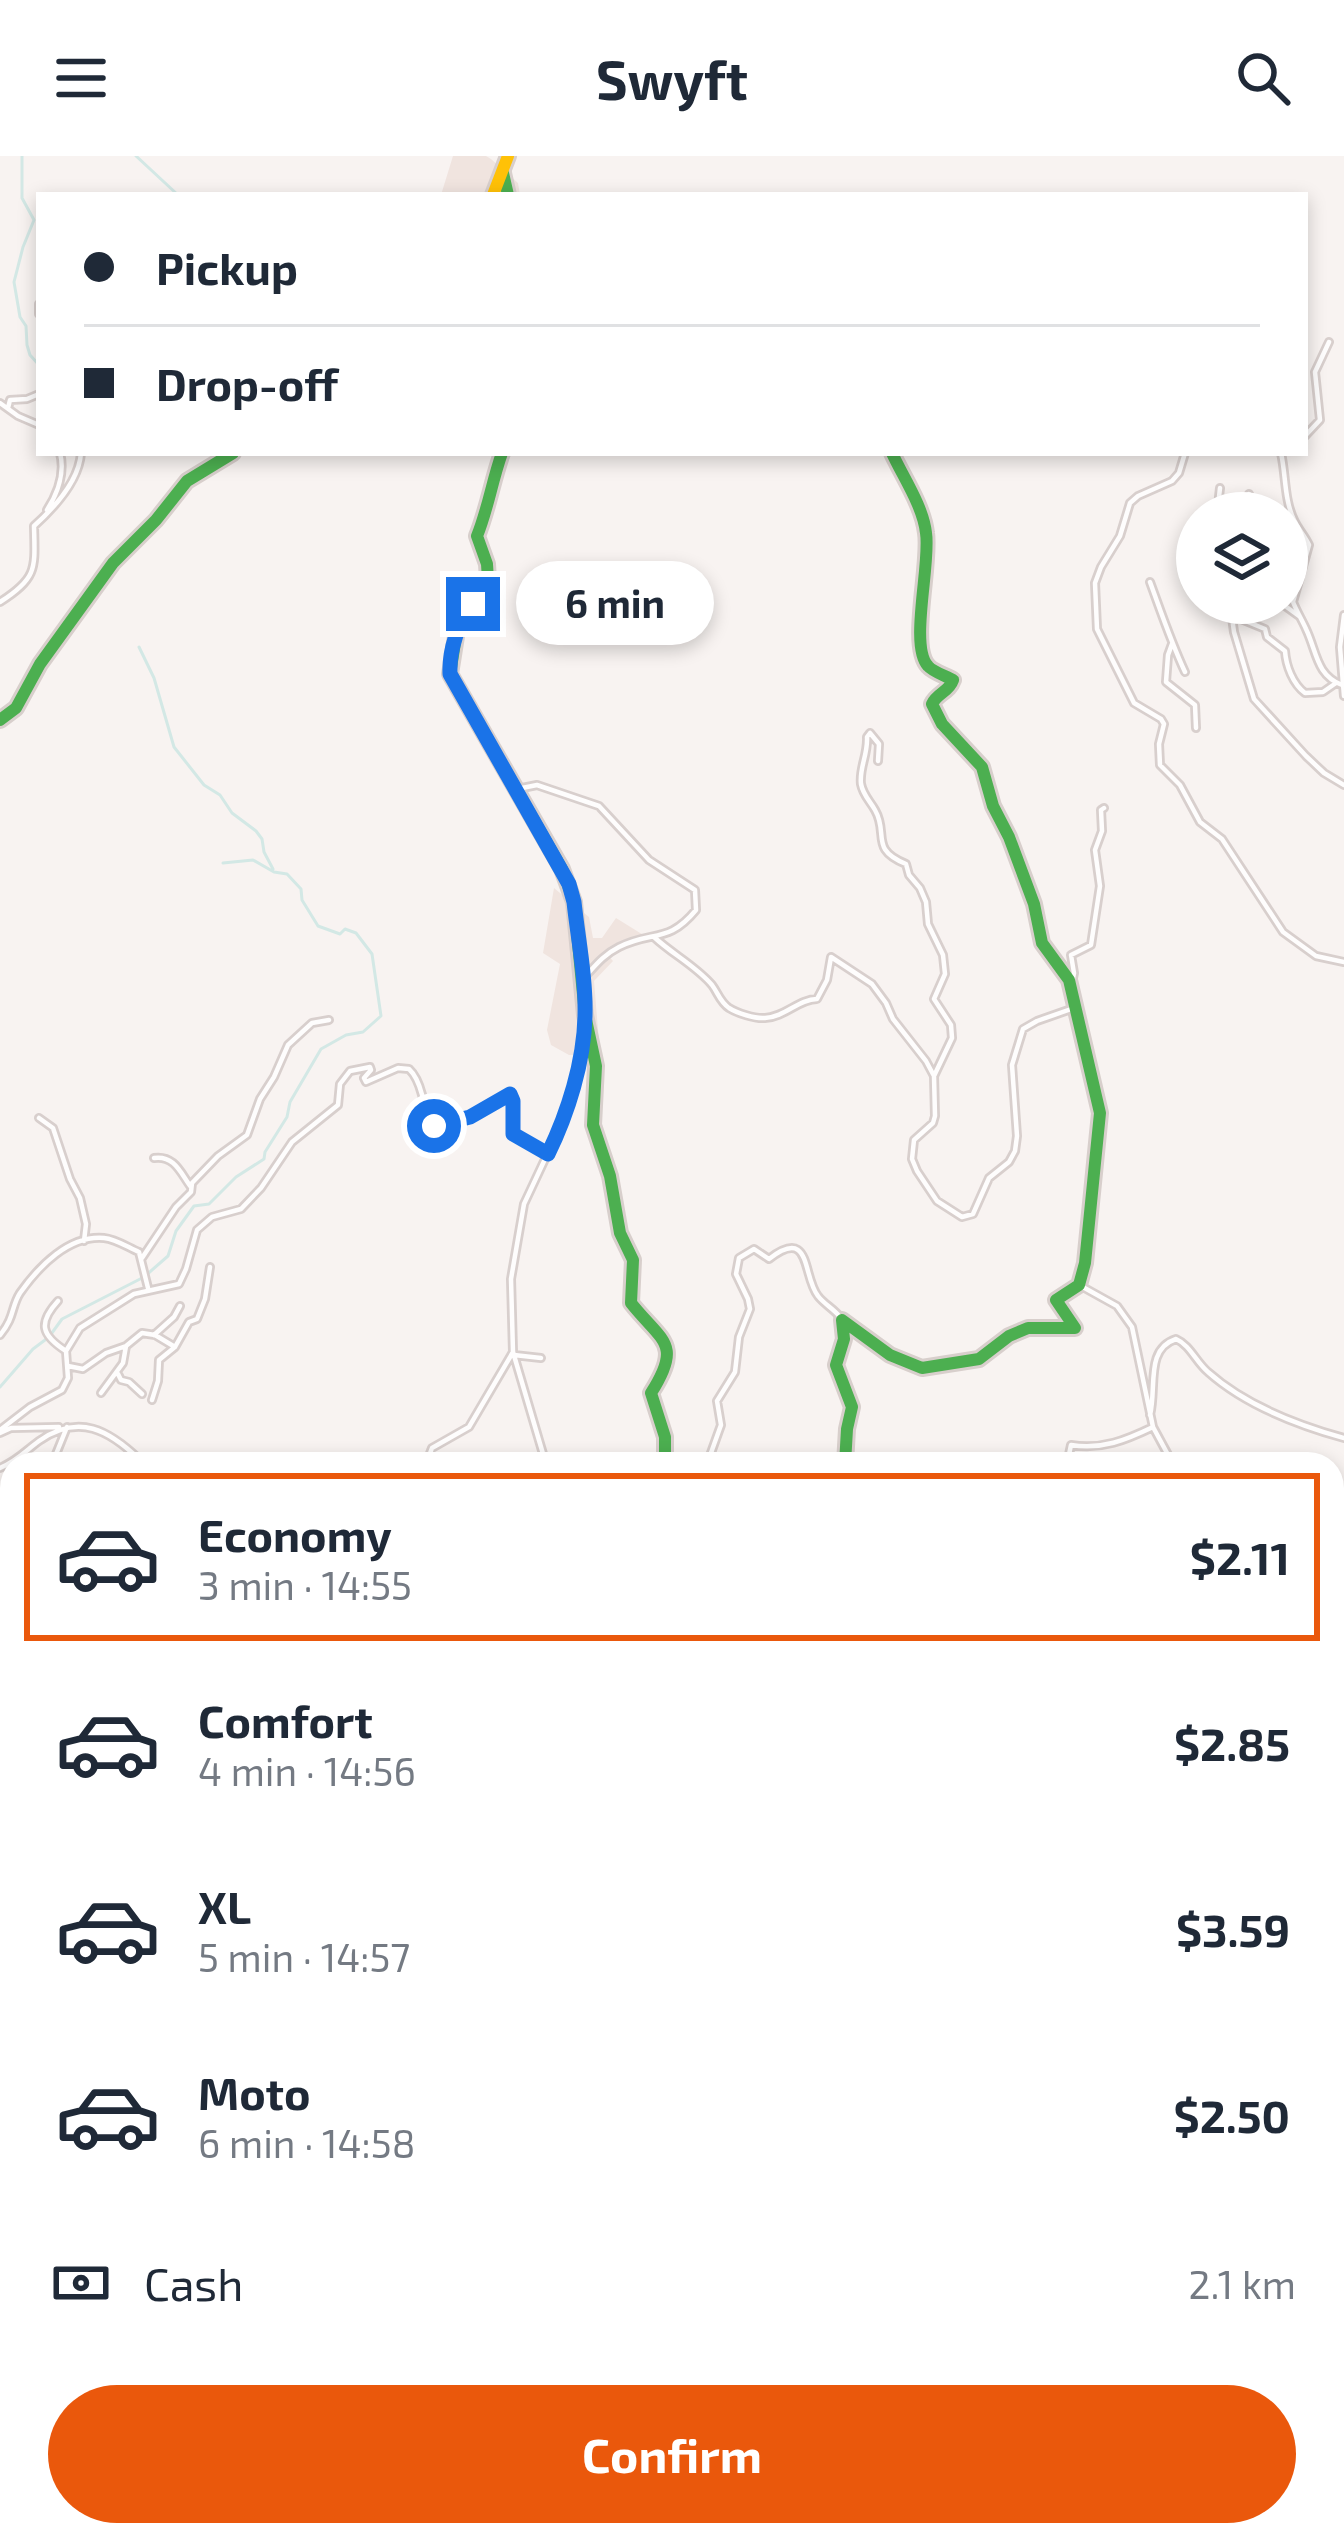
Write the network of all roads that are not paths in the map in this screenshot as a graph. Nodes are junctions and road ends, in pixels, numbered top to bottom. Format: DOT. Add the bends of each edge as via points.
graph roads {
  1 [pos="508,156"];
  2 [pos="503,171"];
  3 [pos="494,192"];
  4 [pos="507,192"];
  5 [pos="1329,342"];
  6 [pos="36,395"];
  7 [pos="0,403"];
  8 [pos="8,409"];
  9 [pos="36,423"];
  10 [pos="1308,433"];
  11 [pos="61,456"];
  12 [pos="81,456"];
  13 [pos="228,456"];
  14 [pos="501,456"];
  15 [pos="893,456"];
  16 [pos="1184,456"];
  17 [pos="1282,456"];
  18 [pos="1288,492"];
  19 [pos="39,521"];
  20 [pos="1150,582"];
  21 [pos="0,602"];
  22 [pos="1344,615"];
  23 [pos="1233,624"];
  24 [pos="1253,624"];
  25 [pos="1303,624"];
  26 [pos="1342,637"];
  27 [pos="1172,644"];
  28 [pos="1342,651"];
  29 [pos="1185,672"];
  30 [pos="1339,684"];
  31 [pos="1344,696"];
  32 [pos="0,720"];
  33 [pos="1196,728"];
  34 [pos="878,761"];
  35 [pos="1344,785"];
  36 [pos="517,789"];
  37 [pos="1104,808"];
  38 [pos="654,937"];
  39 [pos="1344,962"];
  40 [pos="582,980"];
  41 [pos="1070,988"];
  42 [pos="1076,1007"];
  43 [pos="585,1015"];
  44 [pos="329,1020"];
  45 [pos="934,1076"];
  46 [pos="39,1118"];
  47 [pos="548,1154"];
  48 [pos="154,1158"];
  49 [pos="190,1187"];
  50 [pos="84,1241"];
  51 [pos="142,1258"];
  52 [pos="210,1267"];
  53 [pos="1079,1285"];
  54 [pos="148,1290"];
  55 [pos="58,1301"];
  56 [pos="180,1306"];
  57 [pos="842,1320"];
  58 [pos="0,1335"];
  59 [pos="154,1335"];
  60 [pos="126,1346"];
  61 [pos="176,1347"];
  62 [pos="66,1351"];
  63 [pos="513,1354"];
  64 [pos="541,1358"];
  65 [pos="68,1366"];
  66 [pos="118,1374"];
  67 [pos="101,1393"];
  68 [pos="142,1394"];
  69 [pos="152,1400"];
  70 [pos="1150,1415"];
  71 [pos="66,1427"];
  72 [pos="1153,1427"];
  73 [pos="0,1431"];
  74 [pos="1344,1438"];
  75 [pos="27,1452"];
  76 [pos="57,1452"];
  77 [pos="131,1452"];
  78 [pos="430,1452"];
  79 [pos="542,1452"];
  80 [pos="667,1452"];
  81 [pos="711,1452"];
  82 [pos="846,1452"];
  83 [pos="1069,1452"];
  84 [pos="1167,1452"];
  1 -- 2 [label="street"];
  2 -- 3 [label="street"];
  2 -- 4 [label="street"];
  5 -- 10 [label="street" via="1315,372 1320,420"];
  6 -- 8 [label="street" via="10,400"];
  7 -- 8 [label="street"];
  8 -- 9 [label="street"];
  11 -- 19 [label="street" via="58,490"];
  12 -- 19 [label="street"];
  13 -- 32 [label="street" via="187,481 113,563"];
  14 -- 36 [label="street" via="477,536 487,583 465,614 449,668"];
  15 -- 41 [label="street" via="927,534 923,656 953,680 932,704 980,764 1042,943"];
  16 -- 39 [label="street" via="1172,481 1130,503 1097,574 1097,629 1134,703 1162,719 1160,765 1200,822 1222,839 1283,932 1316,956"];
  17 -- 18 [label="street"];
  19 -- 21 [label="street" via="29,579"];
  20 -- 27 [label="street"];
  22 -- 26 [label="street"];
  23 -- 35 [label="street" via="1254,699"];
  24 -- 30 [label="street" via="1285,651 1305,693"];
  25 -- 30 [label="street" via="1315,659"];
  26 -- 28 [label="street"];
  27 -- 29 [label="street"];
  27 -- 33 [label="street" via="1165,680 1196,705"];
  28 -- 30 [label="street"];
  30 -- 31 [label="street"];
  34 -- 45 [label="street" via="870,733 862,787 880,842 920,888 943,955 934,999 952,1038"];
  36 -- 38 [label="street" via="537,785 599,806 649,860 694,888 695,913"];
  36 -- 40 [label="street" via="572,892"];
  37 -- 41 [label="street" via="1091,945 1071,955"];
  38 -- 40 [label="street" via="614,949"];
  38 -- 45 [label="street" via="726,1005 759,1018 818,998 836,959 872,984"];
  40 -- 43 [label="street"];
  41 -- 42 [label="street"];
  42 -- 45 [label="street" via="1023,1029 1012,1065 1015,1151 969,1216 937,1201 912,1159 914,1140 935,1116"];
  42 -- 53 [label="street" via="1100,1100"];
  43 -- 47 [label="street" via="577,1071"];
  43 -- 80 [label="street" via="597,1076 592,1125 633,1260 631,1303 667,1352 651,1393"];
  44 -- 49 [label="street" via="292,1040 248,1135"];
  46 -- 50 [label="street" via="62,1147"];
  47 -- 54 [label="street" via="513,1134 510,1094 470,1117 429,1127 409,1069 366,1082 370,1067 350,1070 338,1105 292,1142 250,1201 197,1230 182,1280"];
  47 -- 63 [label="street" via="521,1217 511,1279"];
  48 -- 49 [label="street" via="169,1160"];
  49 -- 51 [label="street"];
  50 -- 51 [label="street" via="110,1239"];
  50 -- 58 [label="street" via="39,1270"];
  51 -- 54 [label="street"];
  52 -- 61 [label="street" via="198,1318"];
  53 -- 57 [label="street" via="1056,1300 1075,1329 1028,1328 979,1359 934,1367 890,1354"];
  53 -- 70 [label="street" via="1117,1306 1132,1327"];
  54 -- 62 [label="street" via="86,1324"];
  55 -- 62 [label="street" via="45,1333"];
  56 -- 59 [label="street"];
  57 -- 81 [label="street" via="816,1294 800,1251 768,1258 754,1249 739,1258 736,1274 750,1309 735,1372 717,1401 721,1425"];
  57 -- 82 [label="street" via="836,1365 852,1407"];
  59 -- 60 [label="street"];
  59 -- 61 [label="street"];
  60 -- 65 [label="street" via="83,1369"];
  60 -- 66 [label="street"];
  61 -- 69 [label="street" via="158,1360"];
  62 -- 65 [label="street"];
  63 -- 64 [label="street"];
  63 -- 78 [label="street" via="469,1427"];
  63 -- 79 [label="street"];
  65 -- 73 [label="street" via="62,1390"];
  66 -- 67 [label="street"];
  66 -- 68 [label="street"];
  70 -- 72 [label="street"];
  70 -- 74 [label="street" via="1156,1355 1176,1339 1256,1404"];
  71 -- 73 [label="street"];
  71 -- 75 [label="street"];
  71 -- 76 [label="street"];
  71 -- 77 [label="street" via="108,1433"];
  72 -- 83 [label="street" via="1112,1444 1071,1445"];
  72 -- 84 [label="street"];
}
